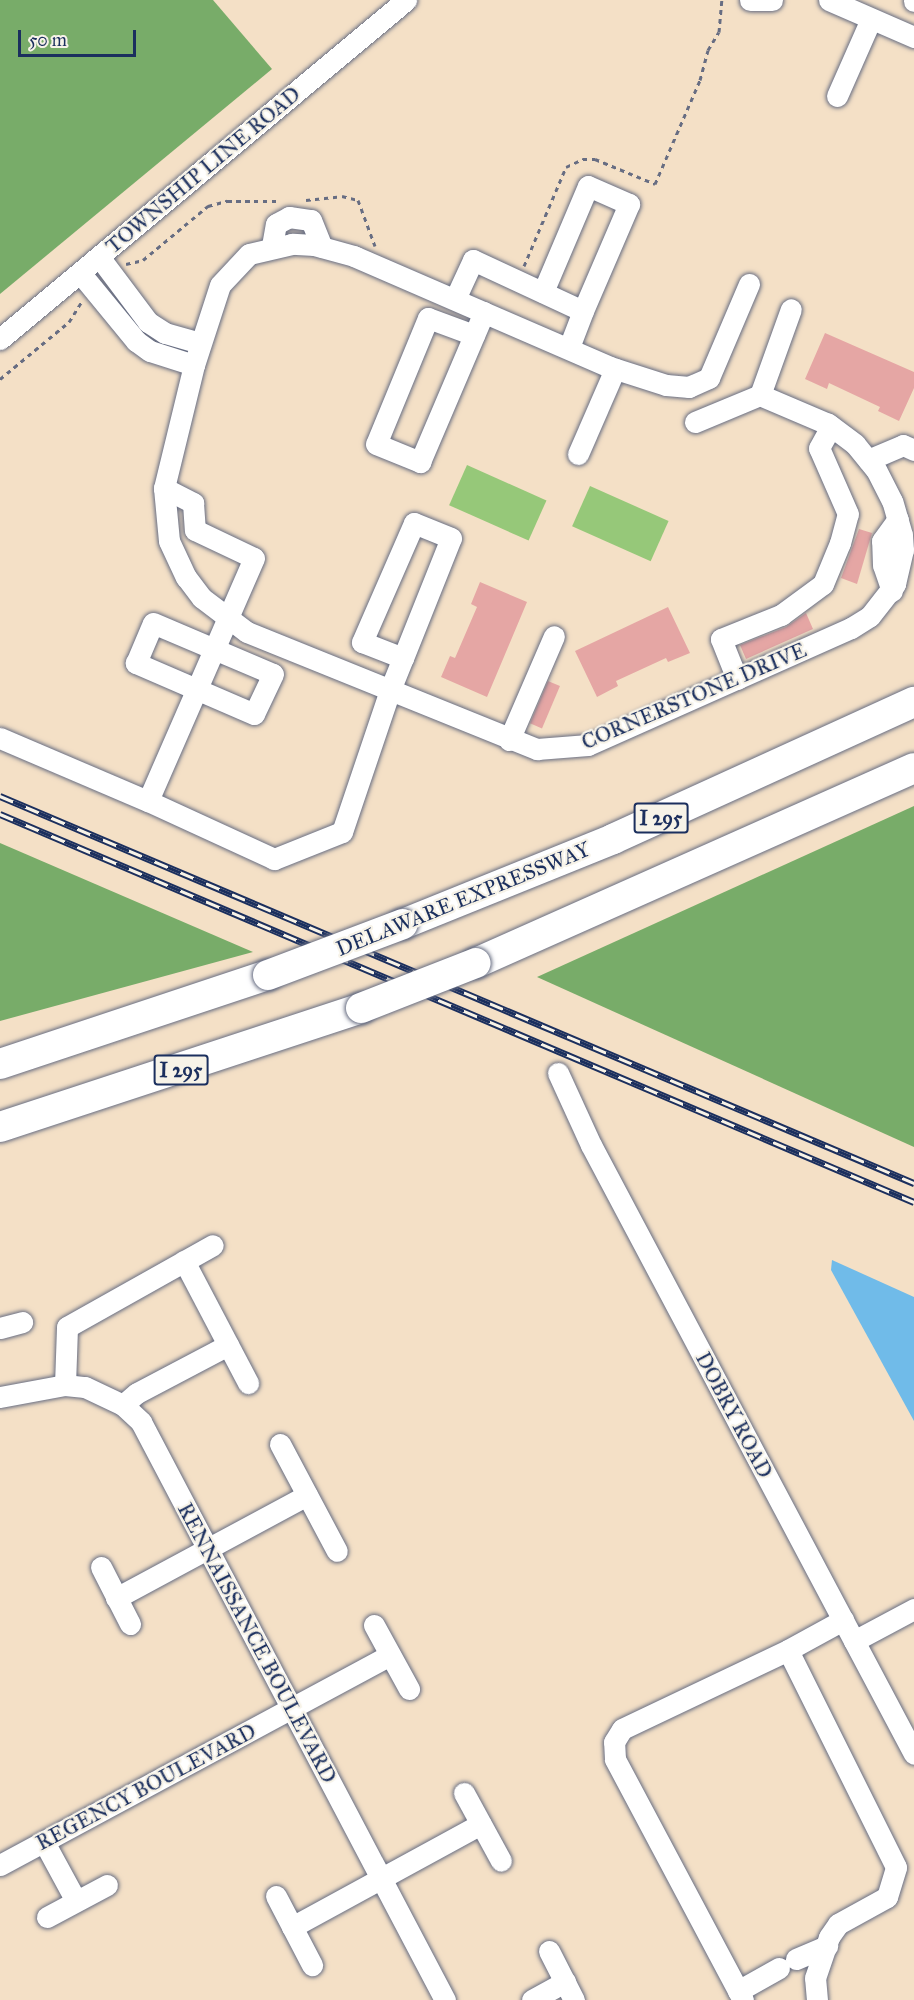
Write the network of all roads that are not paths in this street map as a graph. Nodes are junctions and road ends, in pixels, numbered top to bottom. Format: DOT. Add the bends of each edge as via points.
graph roads {
  1 [pos="406,0"];
  2 [pos="750,0"];
  3 [pos="772,0"];
  4 [pos="830,0"];
  5 [pos="872,19"];
  6 [pos="914,37"];
  7 [pos="837,96"];
  8 [pos="100,258"];
  9 [pos="87,282"];
  10 [pos="749,284"];
  11 [pos="543,292"];
  12 [pos="455,299"];
  13 [pos="791,309"];
  14 [pos="583,310"];
  15 [pos="484,312"];
  16 [pos="474,335"];
  17 [pos="0,339"];
  18 [pos="200,343"];
  19 [pos="569,348"];
  20 [pos="194,365"];
  21 [pos="615,369"];
  22 [pos="760,395"];
  23 [pos="695,423"];
  24 [pos="831,426"];
  25 [pos="914,450"];
  26 [pos="578,454"];
  27 [pos="868,460"];
  28 [pos="164,488"];
  29 [pos="900,586"];
  30 [pos="228,620"];
  31 [pos="554,636"];
  32 [pos="216,648"];
  33 [pos="403,658"];
  34 [pos="737,680"];
  35 [pos="197,689"];
  36 [pos="390,690"];
  37 [pos="914,702"];
  38 [pos="0,738"];
  39 [pos="509,740"];
  40 [pos="914,768"];
  41 [pos="148,801"];
  42 [pos="0,1064"];
  43 [pos="558,1073"];
  44 [pos="0,1127"];
  45 [pos="213,1245"];
  46 [pos="184,1261"];
  47 [pos="22,1322"];
  48 [pos="0,1328"];
  49 [pos="228,1345"];
  50 [pos="248,1383"];
  51 [pos="65,1384"];
  52 [pos="0,1398"];
  53 [pos="123,1405"];
  54 [pos="280,1444"];
  55 [pos="307,1495"];
  56 [pos="207,1548"];
  57 [pos="338,1551"];
  58 [pos="101,1567"];
  59 [pos="116,1598"];
  60 [pos="914,1610"];
  61 [pos="843,1620"];
  62 [pos="130,1624"];
  63 [pos="374,1625"];
  64 [pos="854,1641"];
  65 [pos="788,1650"];
  66 [pos="390,1655"];
  67 [pos="409,1689"];
  68 [pos="292,1710"];
  69 [pos="914,1754"];
  70 [pos="464,1793"];
  71 [pos="481,1824"];
  72 [pos="44,1842"];
  73 [pos="501,1861"];
  74 [pos="0,1865"];
  75 [pos="381,1878"];
  76 [pos="107,1885"];
  77 [pos="276,1896"];
  78 [pos="76,1901"];
  79 [pos="47,1917"];
  80 [pos="292,1927"];
  81 [pos="827,1946"];
  82 [pos="549,1951"];
  83 [pos="312,1965"];
  84 [pos="570,1991"];
  85 [pos="741,1995"];
  86 [pos="445,2000"];
  87 [pos="532,2000"];
  88 [pos="817,2000"];
  1 -- 8 [label="street, TOWNSHIP LINE ROAD"];
  2 -- 3 [label="street"];
  4 -- 5 [label="street"];
  5 -- 6 [label="street"];
  5 -- 7 [label="street"];
  8 -- 9 [label="street, TOWNSHIP LINE ROAD"];
  8 -- 18 [label="street" via="148,322 165,333"];
  9 -- 17 [label="street, TOWNSHIP LINE ROAD"];
  9 -- 20 [label="street" via="136,341 150,351"];
  10 -- 21 [label="street" via="710,378 689,387 666,385"];
  11 -- 12 [label="street" via="473,260"];
  11 -- 14 [label="street"];
  11 -- 14 [label="street" via="588,186 629,204"];
  12 -- 15 [label="street"];
  12 -- 18 [label="street, CORNERSTONE DRIVE" via="354,256 322,247 311,220 289,217 276,224 272,246 249,254 232,268 220,285"];
  13 -- 22 [label="street"];
  14 -- 19 [label="street"];
  15 -- 16 [label="street"];
  15 -- 19 [label="street"];
  16 -- 16 [label="street" via="420,462 376,444 428,318"];
  18 -- 20 [label="street, CORNERSTONE DRIVE"];
  19 -- 21 [label="street"];
  20 -- 28 [label="street, CORNERSTONE DRIVE"];
  21 -- 26 [label="street"];
  22 -- 23 [label="street"];
  22 -- 24 [label="street"];
  24 -- 27 [label="street" via="851,439"];
  24 -- 34 [label="street" via="819,448 848,514 840,543 823,584 781,615 721,639"];
  25 -- 27 [label="street" via="903,445"];
  27 -- 29 [label="street" via="898,519 882,541 883,565"];
  28 -- 30 [label="street, CORNERSTONE DRIVE" via="164,514 174,556 202,598"];
  28 -- 30 [label="street" via="193,503 195,530 254,558"];
  29 -- 34 [label="street, CORNERSTONE DRIVE" via="870,616 851,628"];
  30 -- 32 [label="street"];
  30 -- 36 [label="street, CORNERSTONE DRIVE" via="247,632"];
  31 -- 39 [label="street"];
  32 -- 35 [label="street"];
  32 -- 35 [label="street" via="273,674 254,714"];
  32 -- 35 [label="street" via="153,623 136,663"];
  33 -- 33 [label="street" via="451,538 414,523 362,642"];
  33 -- 36 [label="street"];
  34 -- 39 [label="street, CORNERSTONE DRIVE" via="588,745 547,751"];
  35 -- 41 [label="street"];
  36 -- 39 [label="street, CORNERSTONE DRIVE"];
  36 -- 41 [label="street" via="342,832 274,859"];
  37 -- 42 [label="highway, DELAWARE EXPRESSWAY / I 295, bridge" via="613,839 403,924 268,975"];
  38 -- 41 [label="street"];
  40 -- 44 [label="highway, I 295, bridge" via="476,963 361,1008"];
  43 -- 61 [label="street, DOBRY ROAD" via="596,1154"];
  45 -- 46 [label="street"];
  46 -- 49 [label="street"];
  46 -- 51 [label="street" via="67,1327"];
  47 -- 48 [label="street"];
  49 -- 50 [label="street"];
  49 -- 53 [label="street" via="137,1393"];
  51 -- 52 [label="street, RENNAISSANCE BOULEVARD"];
  51 -- 53 [label="street, RENNAISSANCE BOULEVARD" via="86,1387"];
  53 -- 56 [label="street, RENNAISSANCE BOULEVARD" via="141,1422"];
  54 -- 55 [label="street"];
  55 -- 56 [label="street"];
  55 -- 57 [label="street"];
  56 -- 59 [label="street"];
  56 -- 68 [label="street, RENNAISSANCE BOULEVARD"];
  58 -- 59 [label="street"];
  59 -- 62 [label="street"];
  60 -- 64 [label="street"];
  61 -- 64 [label="street, DOBRY ROAD"];
  61 -- 65 [label="street"];
  63 -- 66 [label="street"];
  64 -- 69 [label="street, DOBRY ROAD"];
  65 -- 81 [label="street" via="896,1867 887,1897 838,1924"];
  65 -- 85 [label="street" via="622,1729 614,1742 615,1758"];
  66 -- 67 [label="street"];
  66 -- 68 [label="street, REGENCY BOULEVARD"];
  68 -- 72 [label="street, REGENCY BOULEVARD"];
  68 -- 75 [label="street, RENNAISSANCE BOULEVARD"];
  70 -- 71 [label="street"];
  71 -- 73 [label="street"];
  71 -- 75 [label="street"];
  72 -- 74 [label="street, REGENCY BOULEVARD"];
  72 -- 78 [label="street"];
  75 -- 80 [label="street"];
  75 -- 86 [label="street, RENNAISSANCE BOULEVARD"];
  76 -- 78 [label="street"];
  77 -- 80 [label="street"];
  78 -- 79 [label="street"];
  80 -- 83 [label="street"];
  81 -- 85 [label="street" via="788,1964"];
  81 -- 88 [label="street" via="815,1978"];
  82 -- 84 [label="street"];
  84 -- 87 [label="street"];
}
